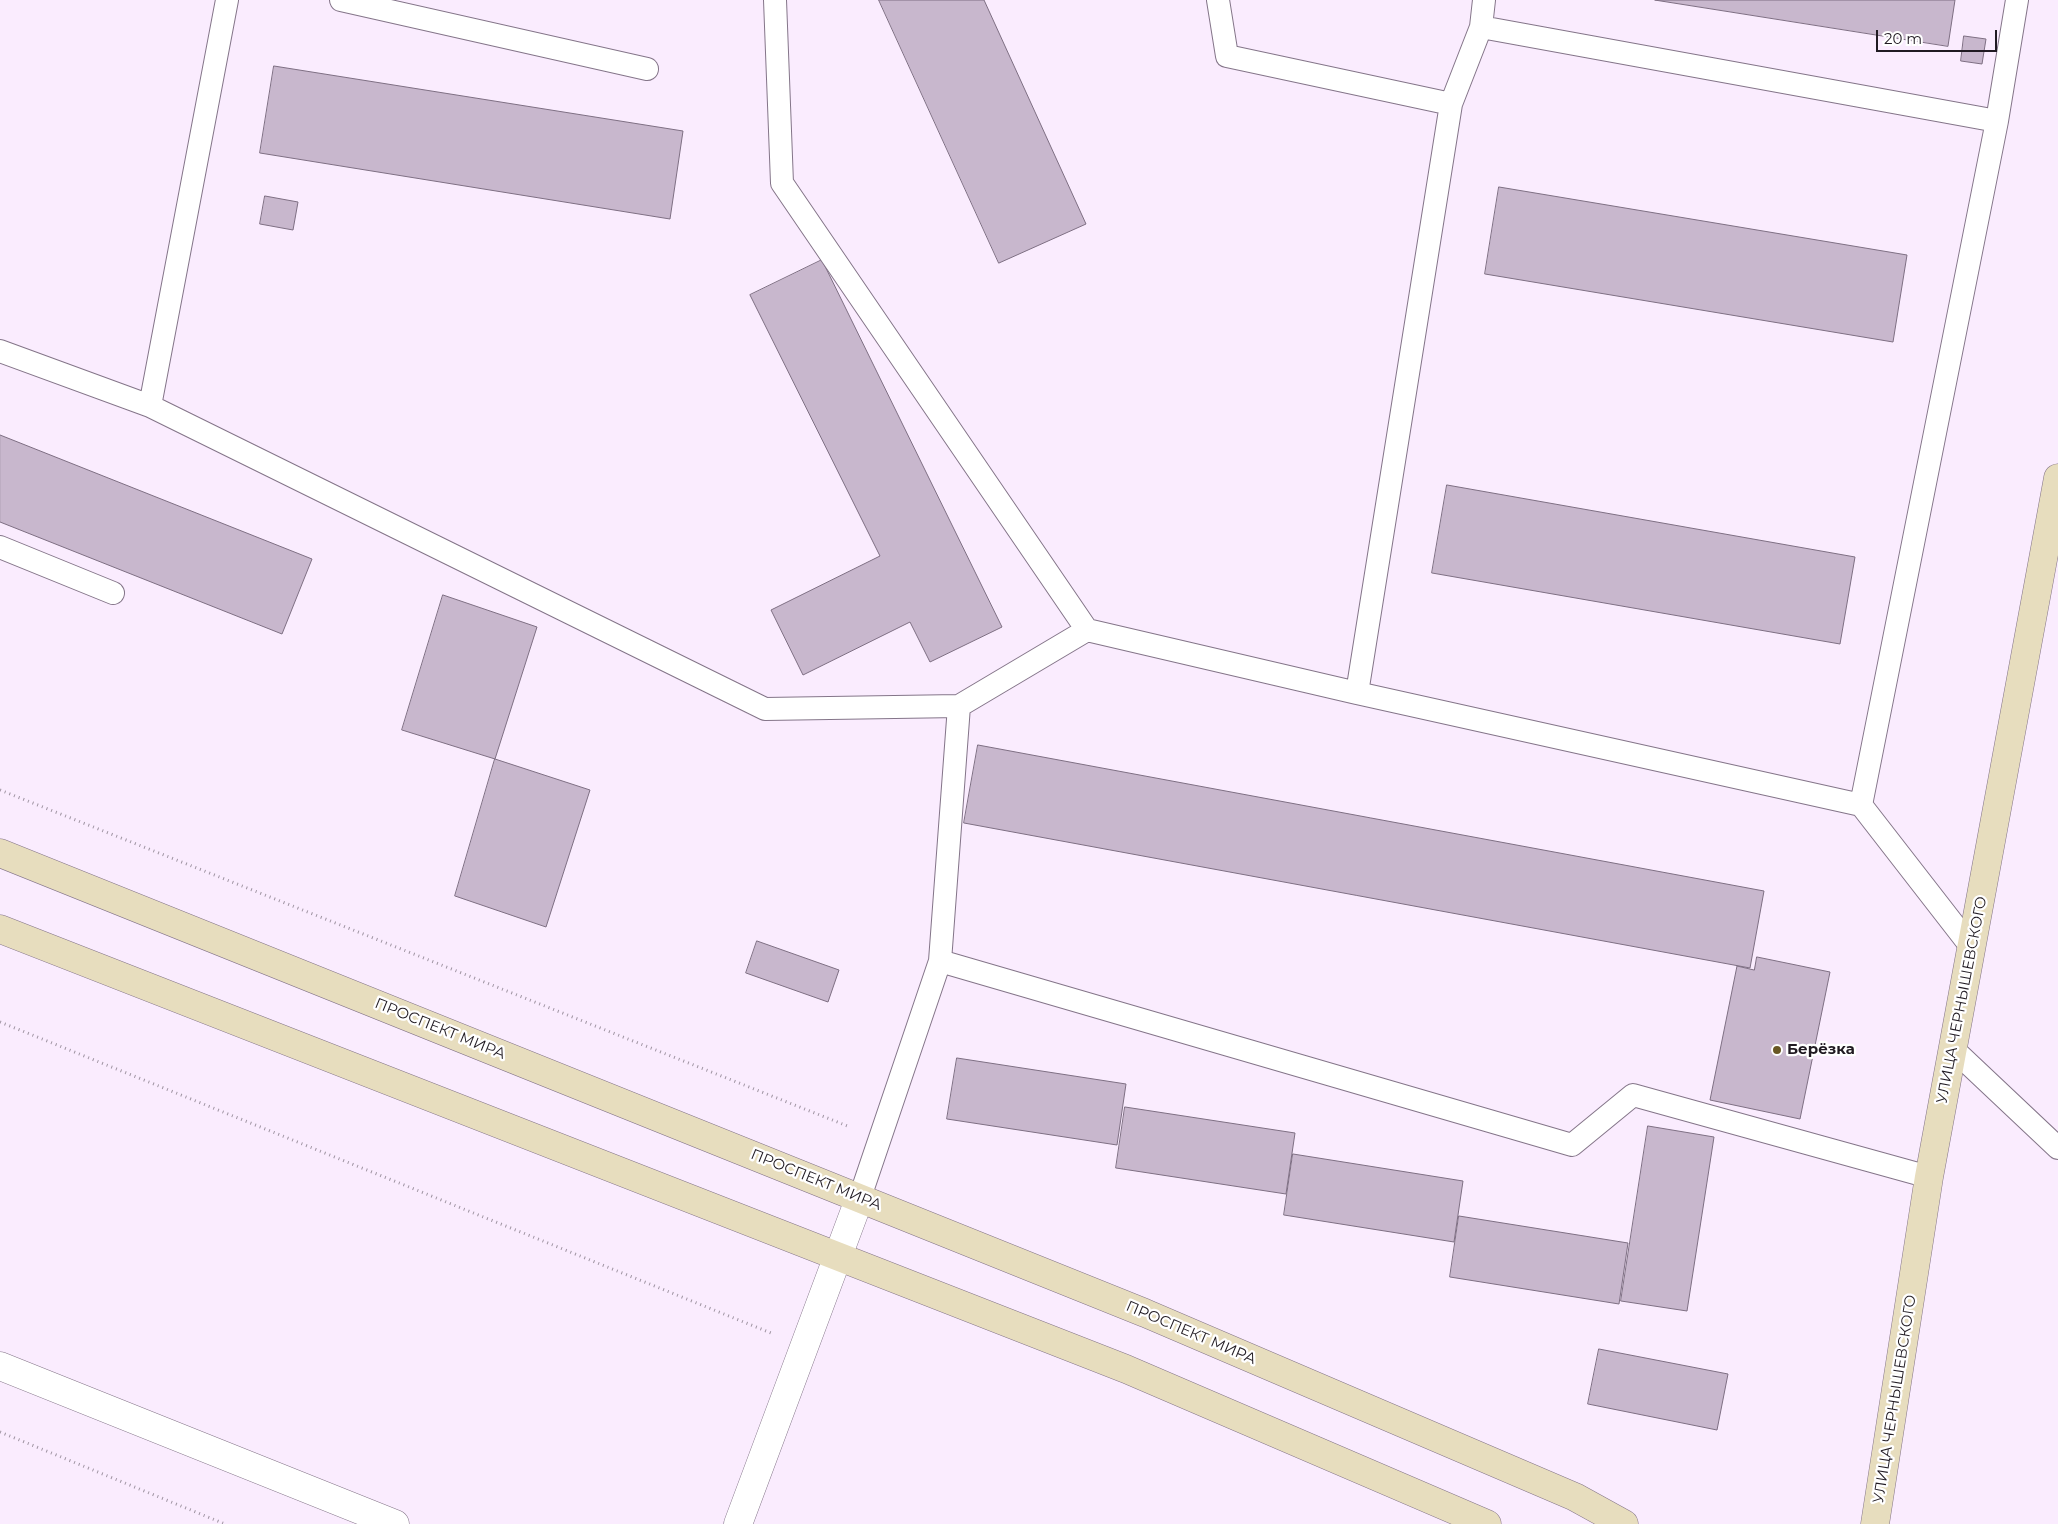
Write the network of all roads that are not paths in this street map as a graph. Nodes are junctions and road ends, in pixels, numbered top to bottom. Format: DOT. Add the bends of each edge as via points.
graph roads {
  1 [pos="228,0"];
  2 [pos="342,0"];
  3 [pos="775,0"];
  4 [pos="1218,0"];
  5 [pos="1484,0"];
  6 [pos="2017,0"];
  7 [pos="1480,27"];
  8 [pos="647,69"];
  9 [pos="1451,104"];
  10 [pos="1997,121"];
  11 [pos="0,350"];
  12 [pos="150,406"];
  13 [pos="2058,478"];
  14 [pos="0,546"];
  15 [pos="113,592"];
  16 [pos="1087,630"];
  17 [pos="1357,693"];
  18 [pos="959,706"];
  19 [pos="1862,805"];
  20 [pos="0,853"];
  21 [pos="0,929"];
  22 [pos="1972,948"];
  23 [pos="940,961"];
  24 [pos="1954,1050"];
  25 [pos="2058,1148"];
  26 [pos="1929,1177"];
  27 [pos="860,1197"];
  28 [pos="838,1256"];
  29 [pos="0,1366"];
  30 [pos="395,1524"];
  31 [pos="738,1524"];
  32 [pos="1487,1524"];
  33 [pos="1624,1524"];
  34 [pos="1875,1524"];
  1 -- 12 [label="lane"];
  2 -- 8 [label="lane"];
  3 -- 16 [label="lane" via="782,183"];
  4 -- 9 [label="lane" via="1227,56"];
  5 -- 7 [label="lane"];
  6 -- 10 [label="lane"];
  7 -- 9 [label="lane"];
  7 -- 10 [label="lane"];
  9 -- 17 [label="lane"];
  10 -- 19 [label="lane"];
  11 -- 12 [label="lane"];
  12 -- 18 [label="lane" via="765,709"];
  13 -- 22 [label="main road, УЛИЦА ЧЕРНЫШЕВСКОГО"];
  14 -- 15 [label="lane"];
  16 -- 17 [label="lane"];
  16 -- 18 [label="lane"];
  17 -- 19 [label="lane"];
  18 -- 23 [label="lane"];
  19 -- 22 [label="lane"];
  20 -- 27 [label="main road, ПРОСПЕКТ МИРА"];
  21 -- 28 [label="main road"];
  22 -- 24 [label="main road, УЛИЦА ЧЕРНЫШЕВСКОГО"];
  23 -- 26 [label="lane" via="1572,1144 1633,1095"];
  23 -- 27 [label="lane"];
  24 -- 25 [label="lane"];
  24 -- 26 [label="main road, УЛИЦА ЧЕРНЫШЕВСКОГО"];
  26 -- 34 [label="main road, УЛИЦА ЧЕРНЫШЕВСКОГО"];
  27 -- 28 [label="street"];
  27 -- 33 [label="main road, ПРОСПЕКТ МИРА" via="1145,1312 1575,1497"];
  28 -- 31 [label="street"];
  28 -- 32 [label="main road" via="1126,1369"];
  29 -- 30 [label="street"];
}
